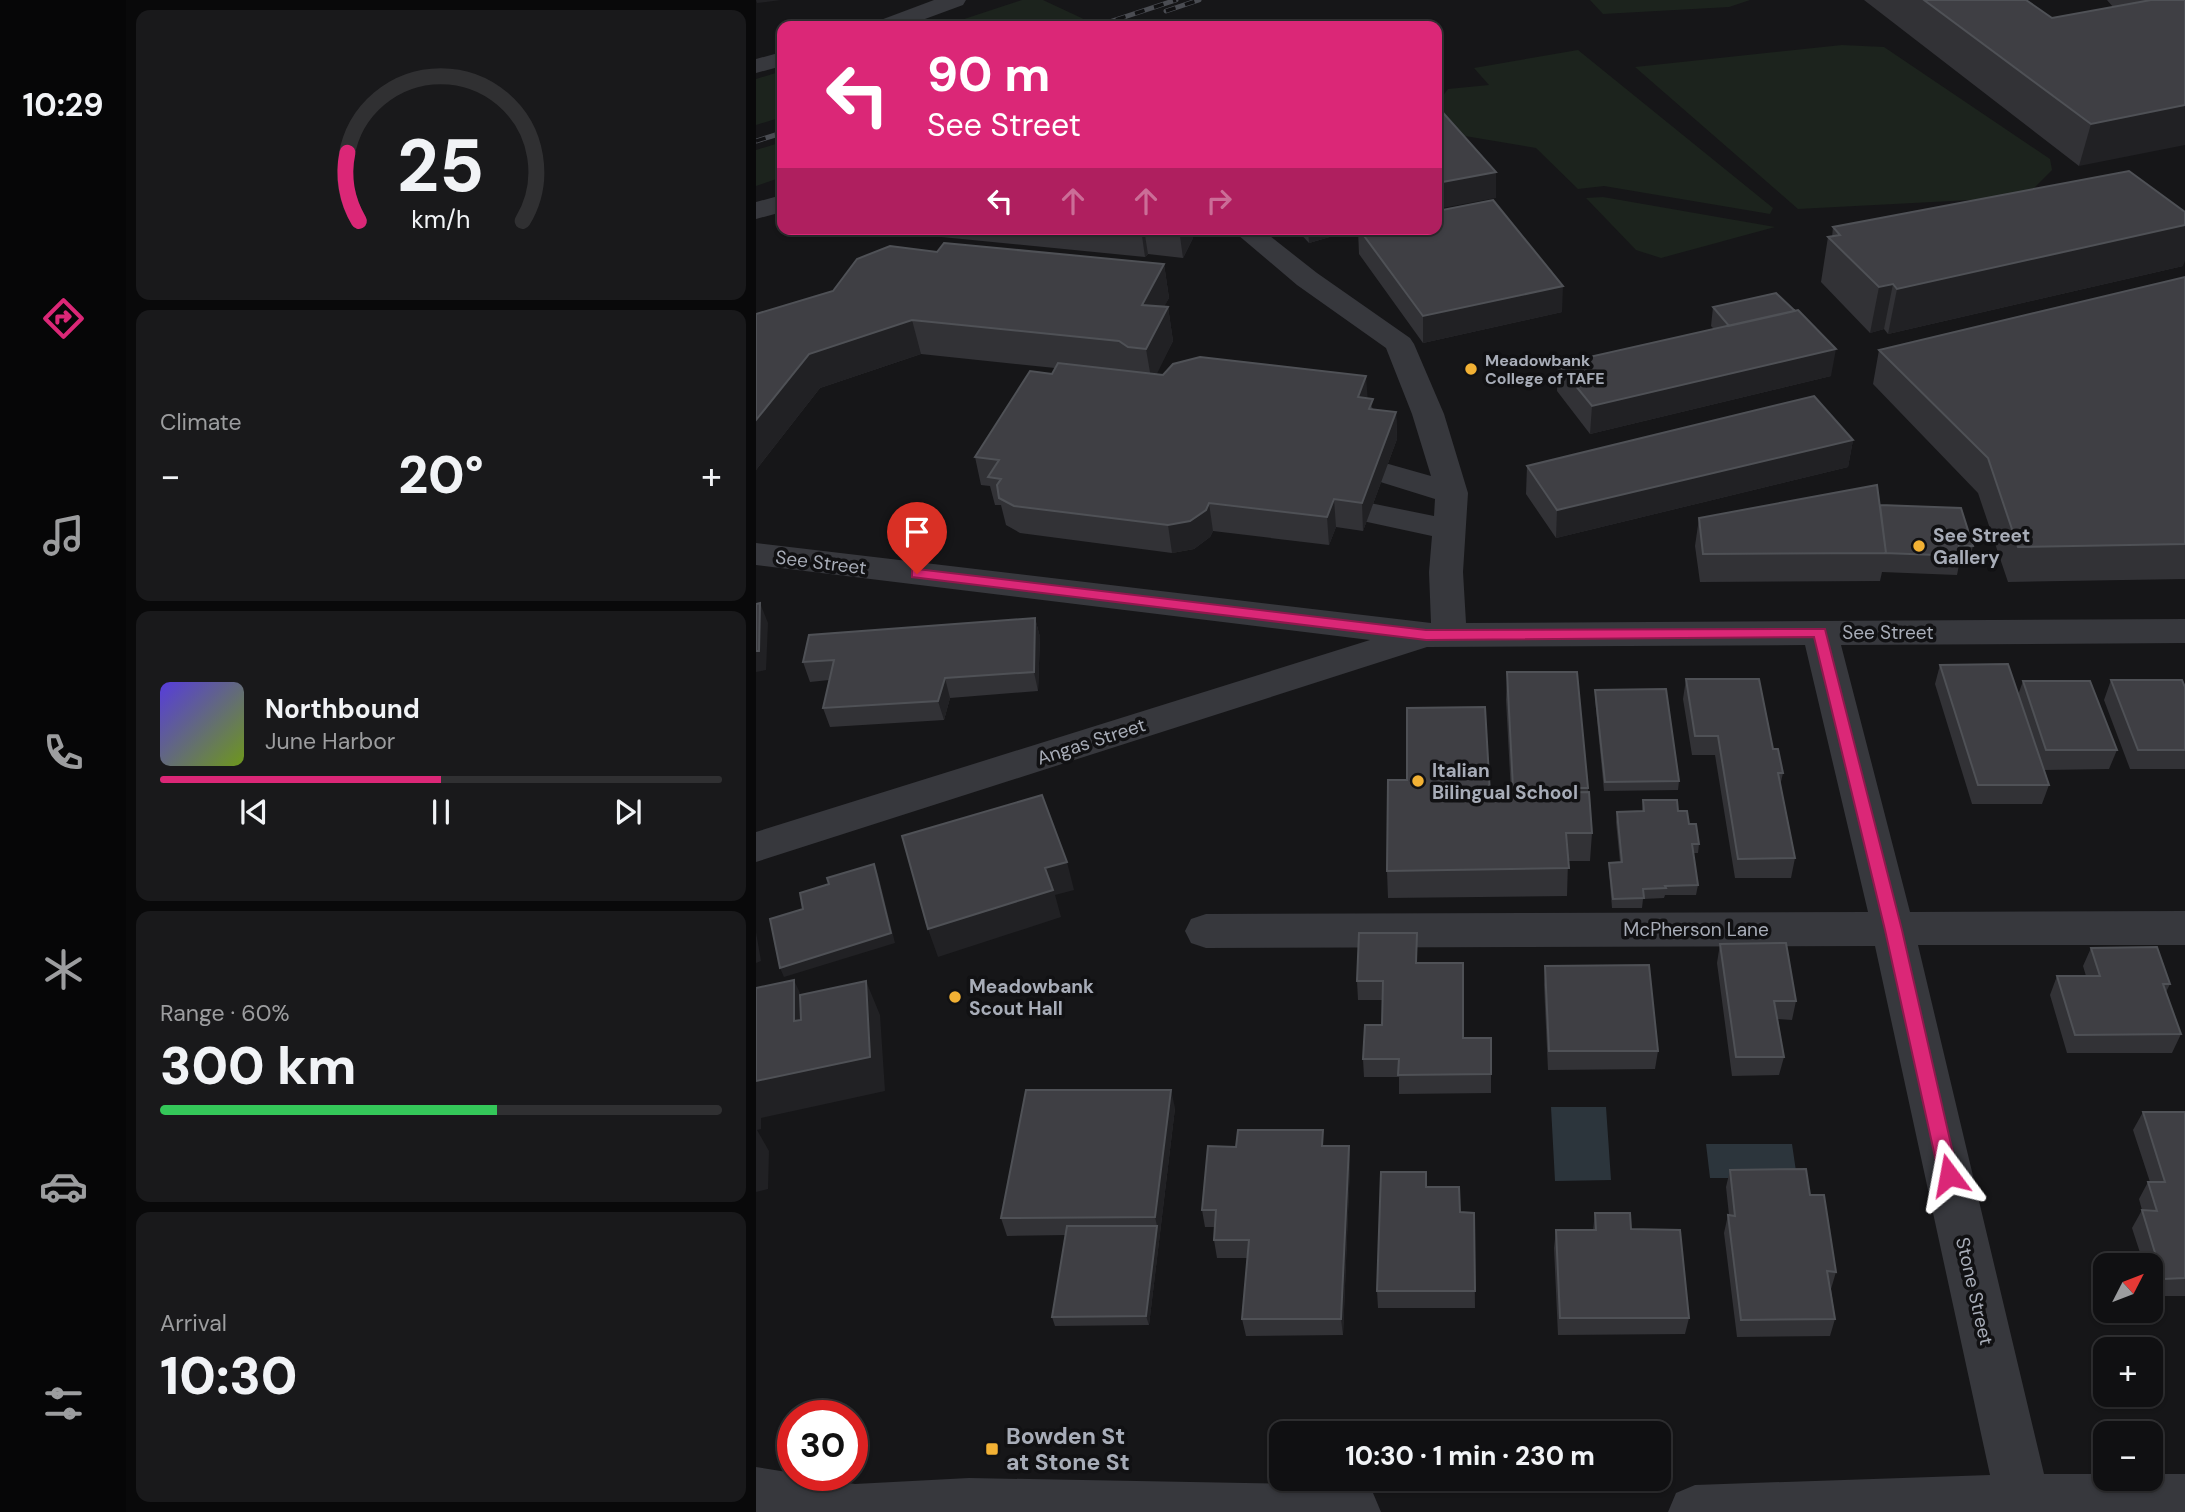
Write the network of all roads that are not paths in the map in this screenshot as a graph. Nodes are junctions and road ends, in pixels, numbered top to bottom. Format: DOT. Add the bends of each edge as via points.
graph roads {
  1 [pos="955,0"];
  2 [pos="899,21"];
  3 [pos="777,205"];
  4 [pos="756,211"];
  5 [pos="1252,235"];
  6 [pos="1385,473"];
  7 [pos="1451,493"];
  8 [pos="1370,513"];
  9 [pos="1447,529"];
  10 [pos="756,554"];
  11 [pos="2185,631"];
  12 [pos="1820,632"];
  13 [pos="1438,636"];
  14 [pos="756,847"];
  15 [pos="2185,928"];
  16 [pos="1893,930"];
  17 [pos="1206,931"];
  18 [pos="756,1494"];
  19 [pos="2023,1501"];
  20 [pos="2185,1501"];
  21 [pos="842,1511"];
  22 [pos="1353,1512"];
  23 [pos="1695,1512"];
  1 -- 2 [label="street"];
  3 -- 4 [label="street"];
  5 -- 7 [label="street" via="1399,344 1428,414"];
  6 -- 7 [label="street"];
  7 -- 9 [label="street"];
  8 -- 9 [label="street"];
  9 -- 13 [label="street"];
  10 -- 13 [label="street, See Street"];
  11 -- 12 [label="street, See Street"];
  12 -- 13 [label="street, See Street"];
  12 -- 16 [label="street, Stone Street"];
  13 -- 14 [label="street, Angas Street"];
  15 -- 16 [label="street, McPherson Lane"];
  16 -- 17 [label="street, McPherson Lane"];
  16 -- 19 [label="street, Stone Street"];
  18 -- 21 [label="street"];
  19 -- 20 [label="street"];
  19 -- 23 [label="street"];
  21 -- 22 [label="street" via="969,1505"];
}
